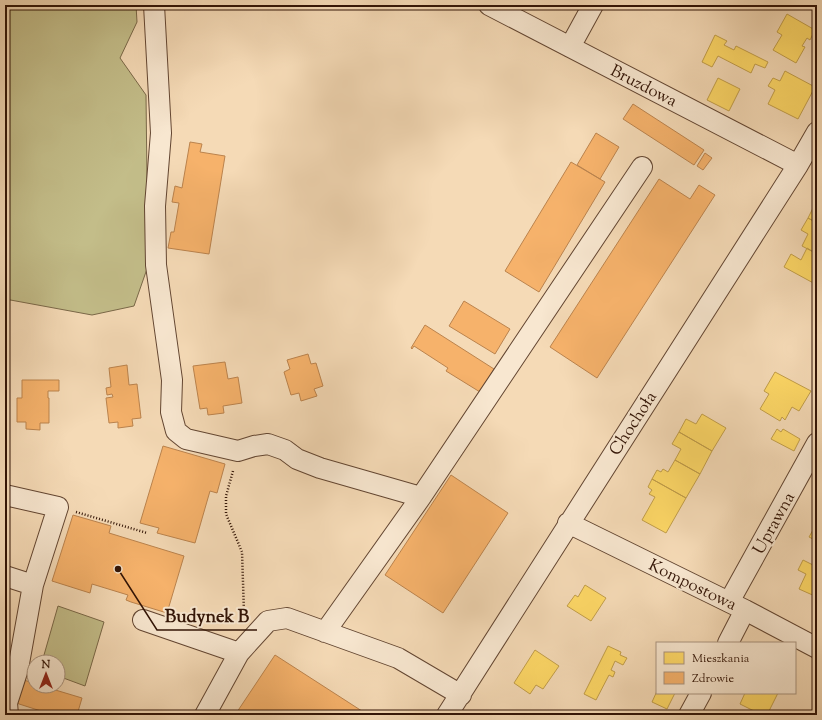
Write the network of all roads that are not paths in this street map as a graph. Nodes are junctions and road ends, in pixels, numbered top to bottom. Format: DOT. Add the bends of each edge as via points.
graph roads {
  1 [pos="154,5"];
  2 [pos="489,5"];
  3 [pos="593,5"];
  4 [pos="570,47"];
  5 [pos="817,132"];
  6 [pos="798,165"];
  7 [pos="642,167"];
  8 [pos="817,443"];
  9 [pos="5,495"];
  10 [pos="421,497"];
  11 [pos="568,523"];
  12 [pos="5,576"];
  13 [pos="33,585"];
  14 [pos="737,606"];
  15 [pos="143,620"];
  16 [pos="326,632"];
  17 [pos="728,642"];
  18 [pos="817,648"];
  19 [pos="239,653"];
  20 [pos="700,694"];
  21 [pos="460,695"];
  22 [pos="8,715"];
  23 [pos="205,715"];
  24 [pos="447,715"];
  25 [pos="689,715"];
  1 -- 10 [label="street" via="162,133 156,206 156,265 172,380 171,412 176,431 186,439 238,451 268,444 320,468"];
  2 -- 4 [label="street, Bruzdowa"];
  3 -- 4 [label="street"];
  4 -- 6 [label="street, Bruzdowa"];
  5 -- 6 [label="street, Chochoła"];
  6 -- 11 [label="street, Chochoła"];
  7 -- 10 [label="street"];
  8 -- 14 [label="street, Uprawna"];
  9 -- 13 [label="street" via="58,507"];
  10 -- 16 [label="street"];
  11 -- 14 [label="street, Kompostowa"];
  11 -- 21 [label="street, Chochoła"];
  12 -- 13 [label="street"];
  13 -- 22 [label="street" via="18,669 7,703"];
  14 -- 17 [label="street, Uprawna"];
  14 -- 18 [label="street, Kompostowa"];
  15 -- 19 [label="street"];
  16 -- 19 [label="street" via="287,618 268,620"];
  16 -- 21 [label="street" via="398,658"];
  19 -- 23 [label="street"];
  20 -- 25 [label="street"];
  21 -- 24 [label="street, Chochoła"];
}
